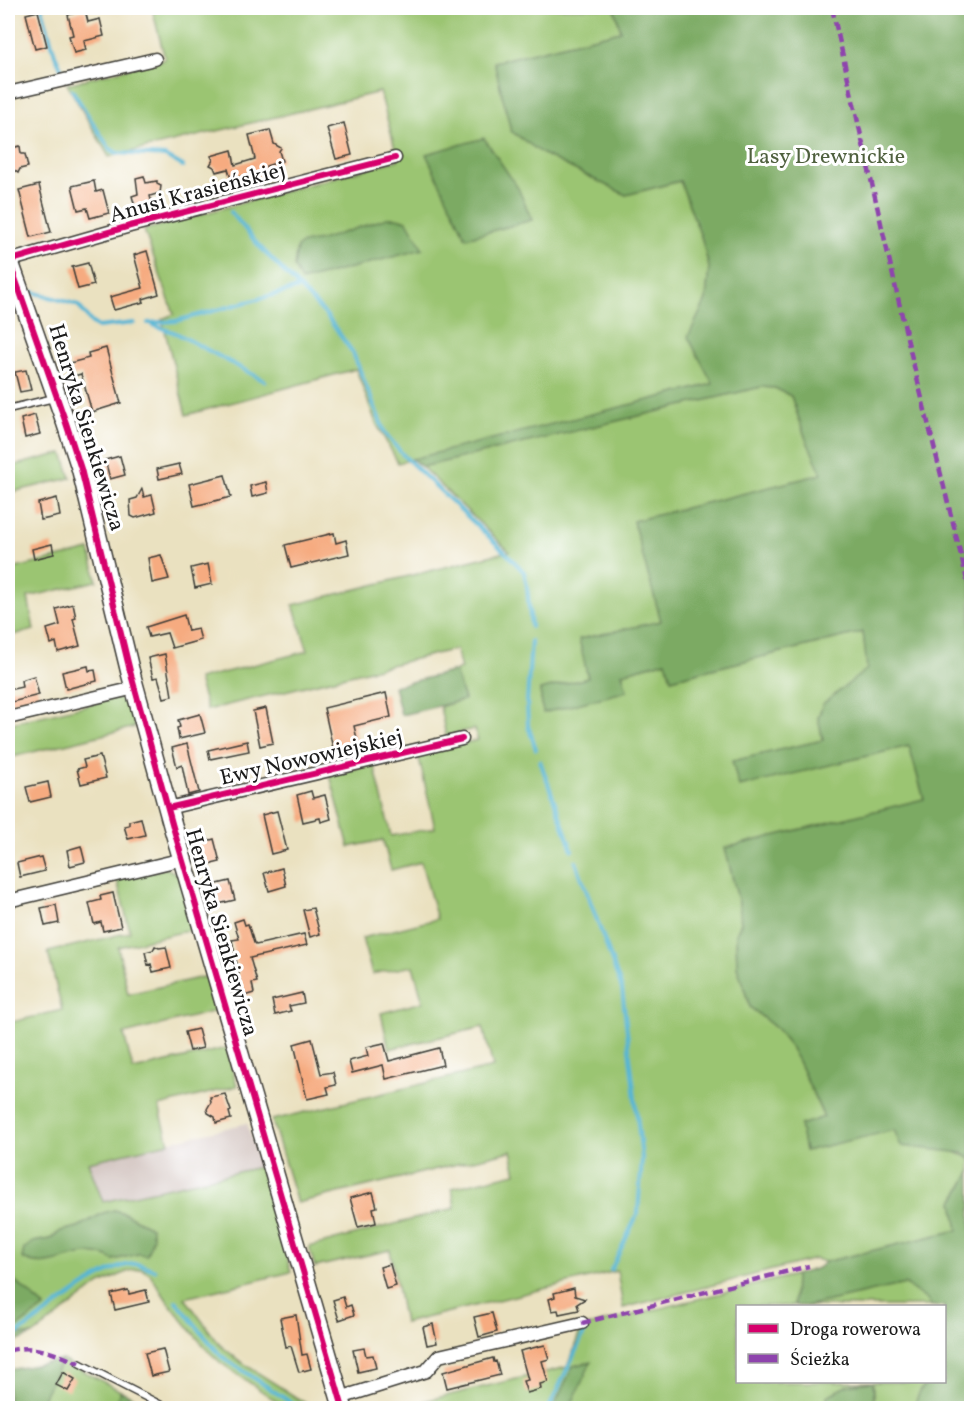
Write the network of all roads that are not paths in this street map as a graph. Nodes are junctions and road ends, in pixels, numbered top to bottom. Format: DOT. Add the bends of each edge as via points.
graph roads {
  1 [pos="155,59"];
  2 [pos="8,93"];
  3 [pos="395,158"];
  4 [pos="8,260"];
  5 [pos="57,398"];
  6 [pos="8,409"];
  7 [pos="135,688"];
  8 [pos="8,718"];
  9 [pos="462,739"];
  10 [pos="168,808"];
  11 [pos="183,859"];
  12 [pos="8,901"];
  13 [pos="582,1323"];
  14 [pos="79,1363"];
  15 [pos="341,1403"];
  16 [pos="167,1408"];
  1 -- 2 [label="street"];
  3 -- 4 [label="street, Anusi Krasieńskiej"];
  4 -- 5 [label="street, Henryka Sienkiewicza"];
  5 -- 6 [label="lane"];
  5 -- 7 [label="street, Henryka Sienkiewicza" via="81,469"];
  7 -- 8 [label="street"];
  7 -- 10 [label="street, Henryka Sienkiewicza"];
  9 -- 10 [label="street, Ewy Nowowiejskiej"];
  10 -- 11 [label="street, Henryka Sienkiewicza"];
  11 -- 12 [label="street"];
  11 -- 15 [label="street, Henryka Sienkiewicza"];
  13 -- 15 [label="street" via="439,1356 426,1371"];
  14 -- 16 [label="lane"];
}
